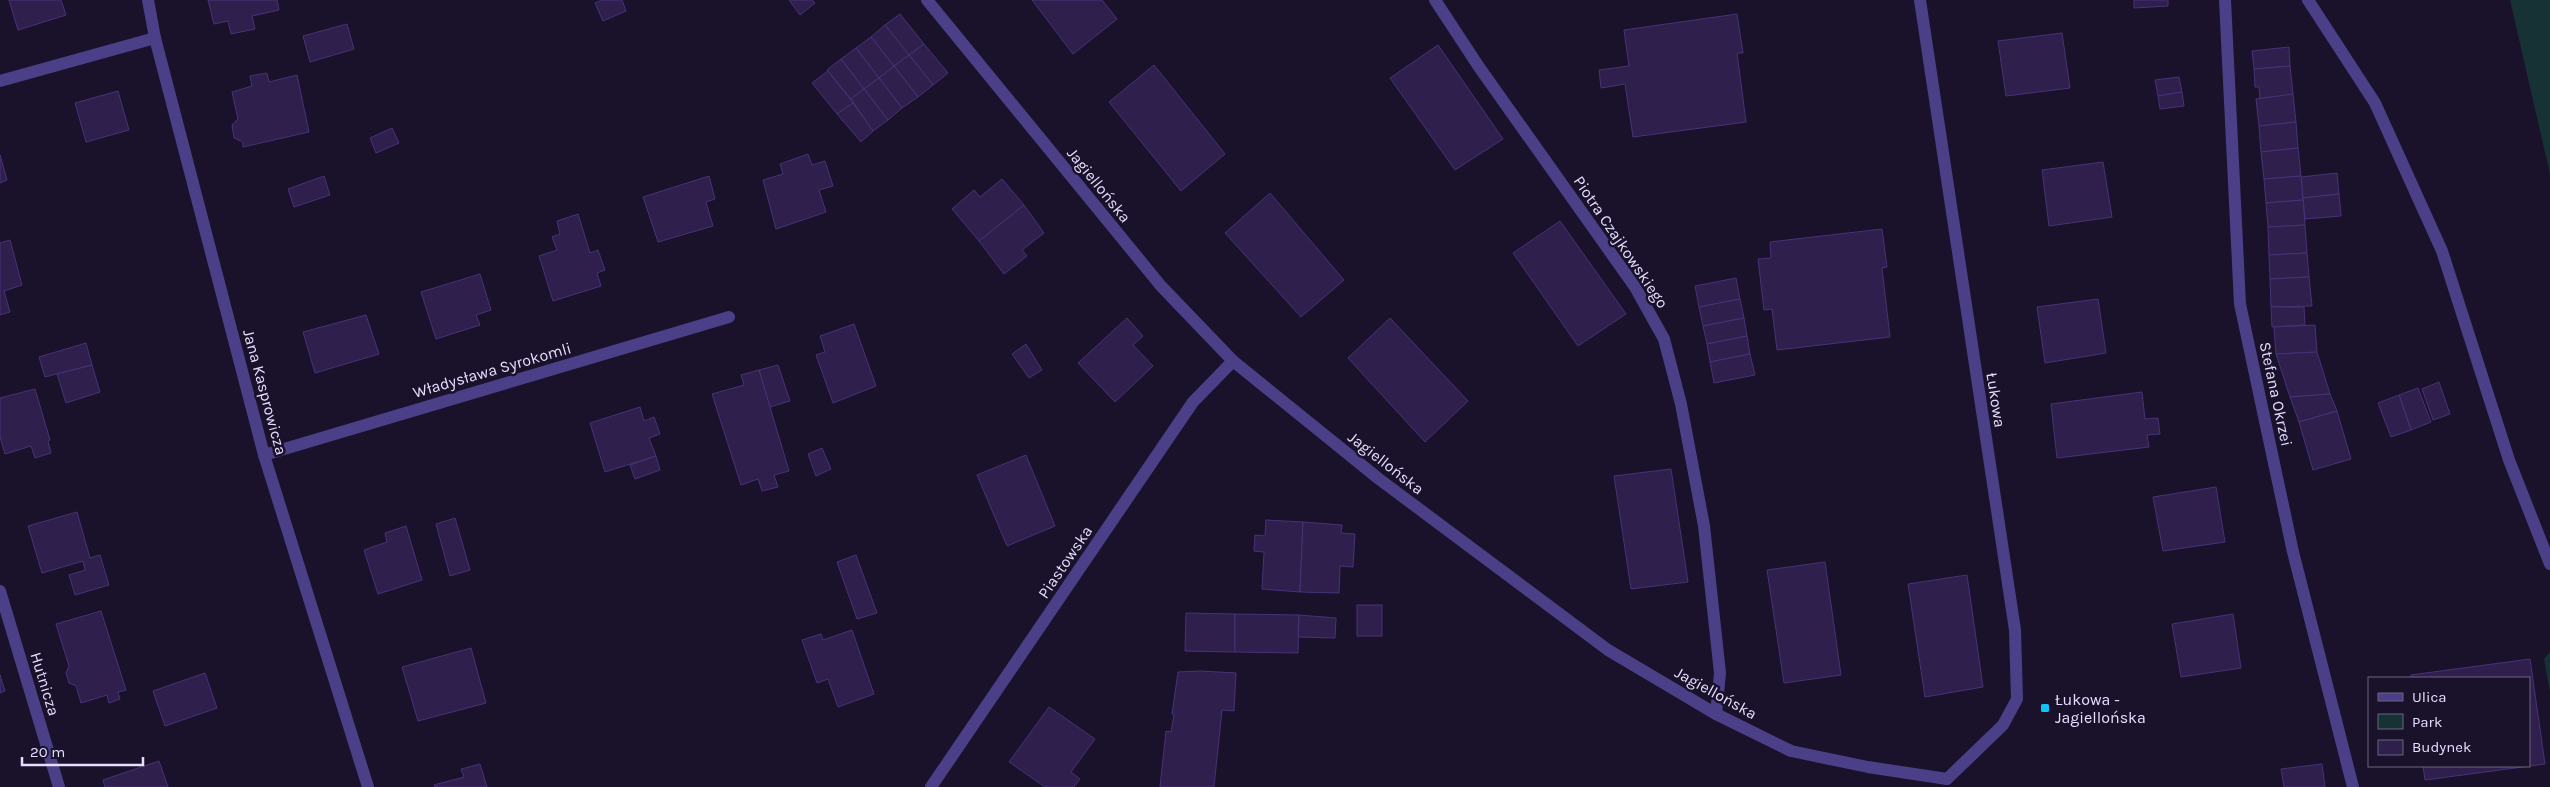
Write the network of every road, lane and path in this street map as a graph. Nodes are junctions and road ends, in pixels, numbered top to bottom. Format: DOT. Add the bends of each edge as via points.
graph roads {
  1 [pos="148,0"];
  2 [pos="926,0"];
  3 [pos="1435,0"];
  4 [pos="1920,0"];
  5 [pos="2226,0"];
  6 [pos="2308,0"];
  7 [pos="155,38"];
  8 [pos="0,81"];
  9 [pos="729,317"];
  10 [pos="1233,361"];
  11 [pos="264,454"];
  12 [pos="2550,564"];
  13 [pos="0,591"];
  14 [pos="1716,714"];
  15 [pos="1950,783"];
  16 [pos="59,787"];
  17 [pos="368,787"];
  18 [pos="931,787"];
  19 [pos="2353,787"];
  1 -- 7 [label="street, Jana Kasprowicza"];
  2 -- 10 [label="street, Jagiellońska" via="1161,286"];
  3 -- 14 [label="street, Piotra Czajkowskiego" via="1635,287 1664,339 1681,404 1704,526 1720,673"];
  4 -- 15 [label="street, Łukowa" via="2014,630 2016,670 2017,699 2003,726"];
  5 -- 19 [label="street, Stefana Okrzei" via="2240,304 2293,552"];
  6 -- 12 [label="street" via="2375,103 2442,251 2509,460"];
  7 -- 8 [label="street"];
  7 -- 11 [label="street, Jana Kasprowicza"];
  9 -- 11 [label="street, Władysława Syrokomli"];
  10 -- 14 [label="street, Jagiellońska" via="1379,479 1608,650"];
  10 -- 18 [label="street, Piastowska" via="1193,402"];
  11 -- 17 [label="street, Jana Kasprowicza"];
  13 -- 16 [label="street, Hutnicza"];
  14 -- 15 [label="street, Jagiellońska" via="1791,751"];
}
